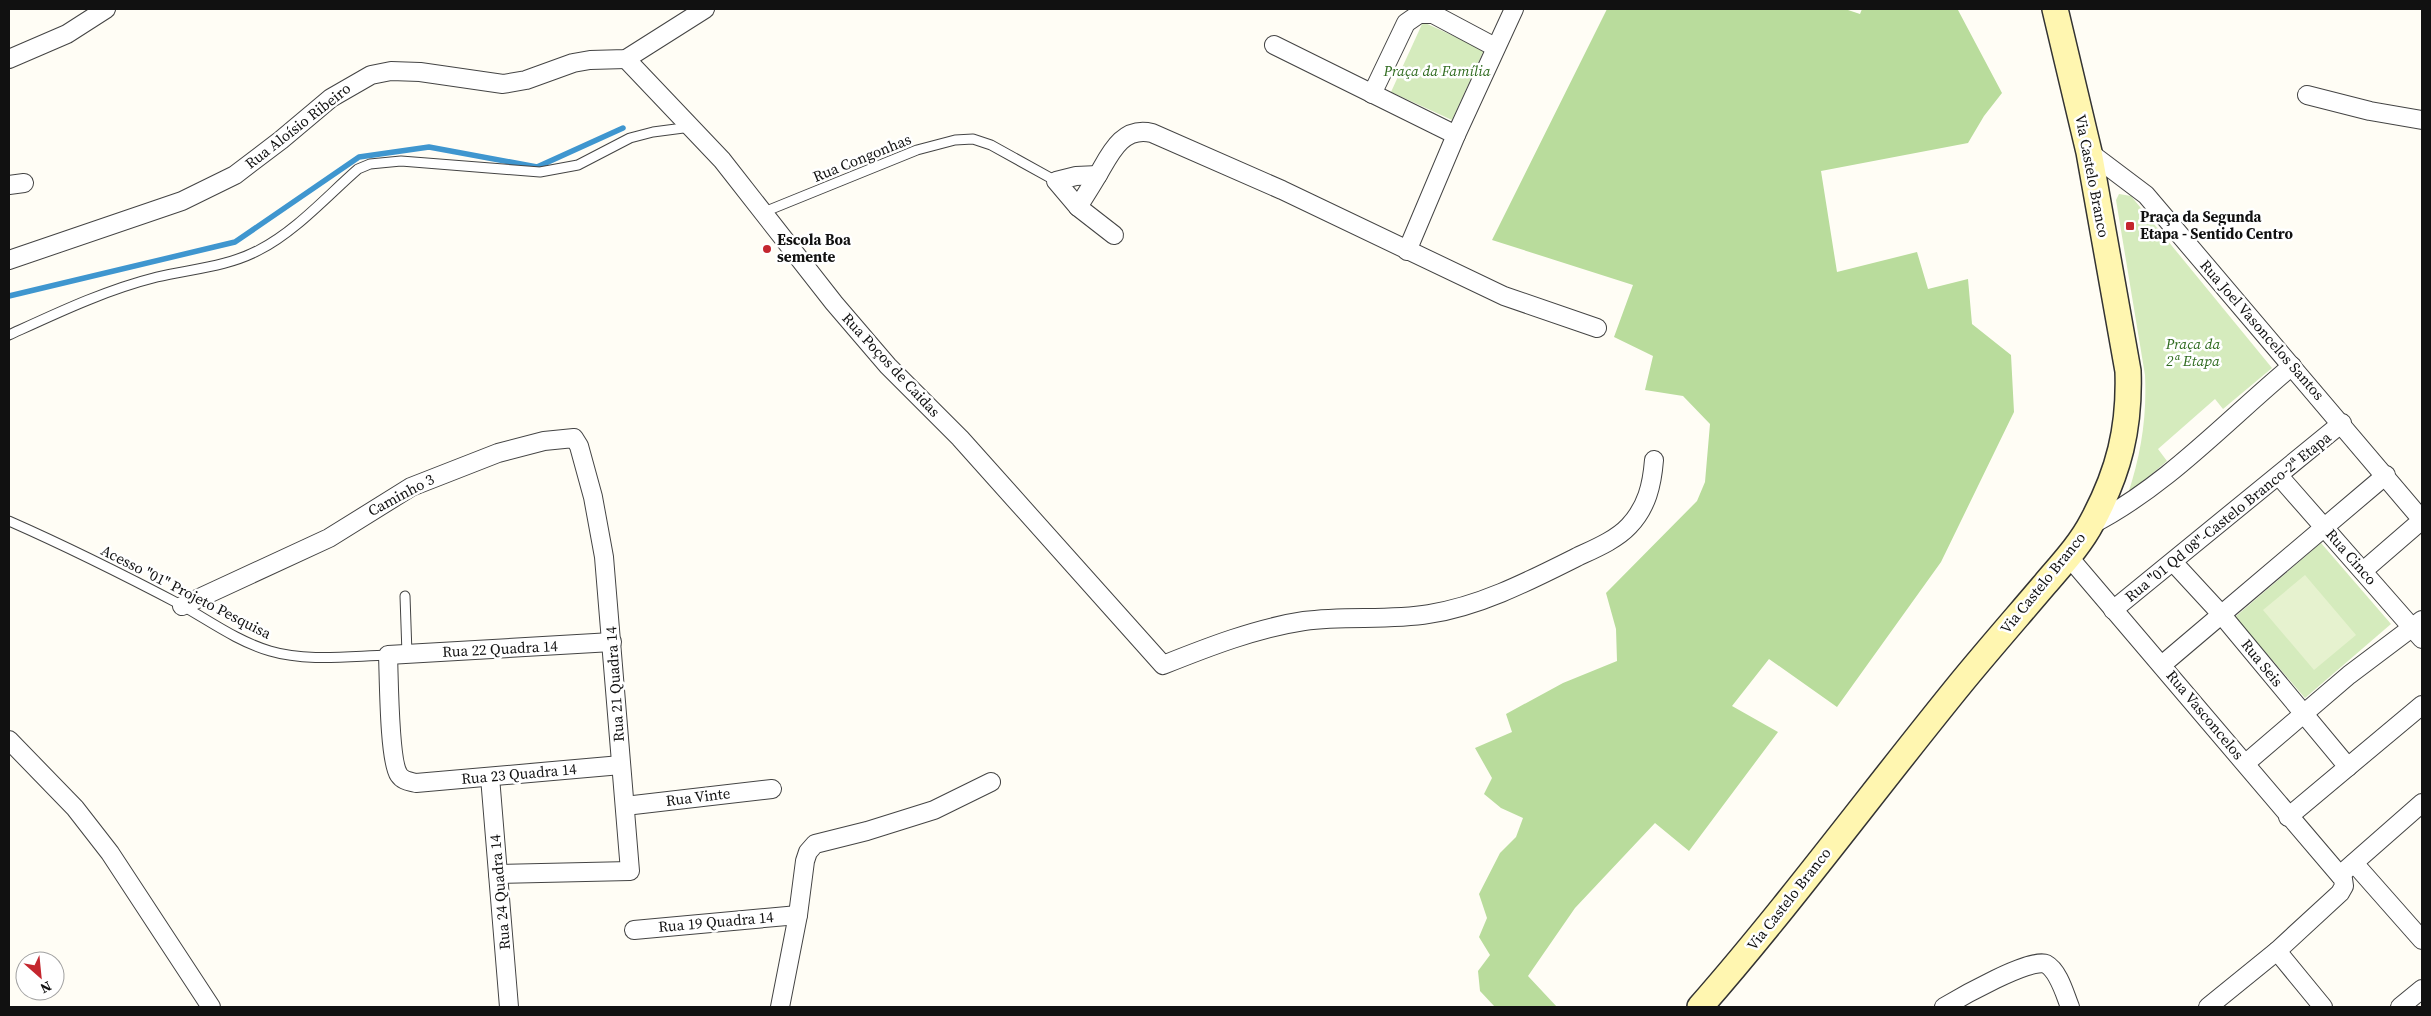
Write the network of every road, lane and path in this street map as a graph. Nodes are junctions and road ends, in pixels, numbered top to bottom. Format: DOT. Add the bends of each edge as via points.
graph roads {
  1 [pos="705,9"];
  2 [pos="1514,9"];
  3 [pos="2055,9"];
  4 [pos="103,10"];
  5 [pos="1274,45"];
  6 [pos="1494,48"];
  7 [pos="626,58"];
  8 [pos="9,59"];
  9 [pos="1372,94"];
  10 [pos="2308,95"];
  11 [pos="2422,120"];
  12 [pos="691,127"];
  13 [pos="1456,135"];
  14 [pos="2090,152"];
  15 [pos="1098,175"];
  16 [pos="1056,181"];
  17 [pos="1078,207"];
  18 [pos="764,212"];
  19 [pos="1114,235"];
  20 [pos="1407,251"];
  21 [pos="9,260"];
  22 [pos="1597,328"];
  23 [pos="9,335"];
  24 [pos="2292,366"];
  25 [pos="2342,423"];
  26 [pos="1654,460"];
  27 [pos="2386,475"];
  28 [pos="2278,476"];
  29 [pos="593,497"];
  30 [pos="2422,520"];
  31 [pos="9,521"];
  32 [pos="2091,525"];
  33 [pos="2324,527"];
  34 [pos="2068,556"];
  35 [pos="2174,562"];
  36 [pos="2363,571"];
  37 [pos="405,596"];
  38 [pos="182,606"];
  39 [pos="2113,610"];
  40 [pos="2221,614"];
  41 [pos="2419,629"];
  42 [pos="612,642"];
  43 [pos="407,654"];
  44 [pos="388,655"];
  45 [pos="2163,664"];
  46 [pos="2422,705"];
  47 [pos="2303,714"];
  48 [pos="9,740"];
  49 [pos="2246,763"];
  50 [pos="621,765"];
  51 [pos="2348,767"];
  52 [pos="490,777"];
  53 [pos="990,782"];
  54 [pos="772,789"];
  55 [pos="2422,802"];
  56 [pos="624,806"];
  57 [pos="2288,817"];
  58 [pos="2354,863"];
  59 [pos="498,874"];
  60 [pos="2340,875"];
  61 [pos="798,914"];
  62 [pos="634,930"];
  63 [pos="2422,940"];
  64 [pos="2277,951"];
  65 [pos="2422,989"];
  66 [pos="211,1007"];
  67 [pos="509,1007"];
  68 [pos="780,1007"];
  69 [pos="1700,1007"];
  70 [pos="1944,1007"];
  71 [pos="2070,1007"];
  72 [pos="2208,1007"];
  73 [pos="2323,1007"];
  74 [pos="2400,1007"];
  1 -- 7 [label="street, Rua Aloísio Ribeiro"];
  2 -- 6 [label="street"];
  3 -- 14 [label="main road, Via Castelo Branco"];
  4 -- 8 [label="street" via="67,34"];
  5 -- 9 [label="street"];
  6 -- 9 [label="street" via="1433,14 1419,14 1406,24"];
  6 -- 13 [label="street"];
  7 -- 12 [label="street, Rua Poços de Caidas"];
  7 -- 21 [label="street, Rua Aloísio Ribeiro" via="572,63 526,80 503,84 420,72 391,71 371,75 331,98 235,174 182,200"];
  9 -- 13 [label="street"];
  10 -- 11 [label="street"];
  12 -- 18 [label="street, Rua Poços de Caidas"];
  12 -- 23 [label="lane" via="630,138 578,165 540,172 401,161 370,164 358,169 286,232 260,250 231,262 115,289"];
  13 -- 20 [label="street"];
  14 -- 24 [label="street, Rua Joel Vasoncelos Santos" via="2146,196"];
  14 -- 32 [label="main road, Via Castelo Branco" via="2128,371 2129,403 2124,444"];
  15 -- 16 [label="street"];
  15 -- 17 [label="street"];
  15 -- 20 [label="street" via="1109,155 1127,135 1144,131 1282,190"];
  16 -- 17 [label="street"];
  16 -- 18 [label="lane, Rua Congonhas" via="1012,155 973,140 955,140 917,150"];
  17 -- 19 [label="street"];
  18 -- 26 [label="street, Rua Poços de Caidas" via="834,303 888,366 960,438 1163,665 1273,628 1330,619 1428,614 1467,606 1491,596 1602,545 1628,527 1645,505"];
  20 -- 22 [label="street" via="1504,296"];
  24 -- 25 [label="street, Rua Joel Vasoncelos Santos"];
  24 -- 32 [label="street" via="2172,471"];
  25 -- 27 [label="street, Rua Joel Vasoncelos Santos"];
  25 -- 28 [label="street, Rua \"01 Qd 08\"-Castelo Branco-2ª Etapa"];
  27 -- 30 [label="street, Rua Joel Vasoncelos Santos"];
  27 -- 33 [label="street"];
  28 -- 33 [label="street, Rua Cinco"];
  28 -- 35 [label="street, Rua \"01 Qd 08\"-Castelo Branco-2ª Etapa"];
  29 -- 38 [label="street, Caminho 3" via="574,438 522,446 458,466 411,486 329,538"];
  29 -- 42 [label="street, Rua 21 Quadra 14" via="604,556"];
  30 -- 36 [label="street"];
  31 -- 38 [label="lane, Acesso \"01\" Projeto Pesquisa"];
  32 -- 34 [label="main road, Via Castelo Branco"];
  33 -- 36 [label="street, Rua Cinco"];
  33 -- 40 [label="street"];
  34 -- 39 [label="street, Rua Vasconcelos"];
  34 -- 69 [label="main road, Via Castelo Branco"];
  35 -- 39 [label="street, Rua \"01 Qd 08\"-Castelo Branco-2ª Etapa"];
  35 -- 40 [label="street, Rua Seis"];
  36 -- 41 [label="street, Rua Cinco"];
  37 -- 43 [label="lane"];
  38 -- 44 [label="lane, Acesso \"01\" Projeto Pesquisa" via="270,651 325,657"];
  39 -- 45 [label="street, Rua Vasconcelos"];
  40 -- 45 [label="street"];
  40 -- 47 [label="street, Rua Seis"];
  41 -- 47 [label="street" via="2349,675"];
  42 -- 43 [label="street, Rua 22 Quadra 14"];
  42 -- 50 [label="street, Rua 21 Quadra 14"];
  43 -- 44 [label="street, Rua 22 Quadra 14"];
  44 -- 52 [label="street, Rua 23 Quadra 14" via="398,774 404,780 416,782"];
  45 -- 49 [label="street, Rua Vasconcelos"];
  46 -- 51 [label="street"];
  47 -- 49 [label="street"];
  47 -- 51 [label="street, Rua Seis"];
  48 -- 66 [label="street" via="75,808 110,853"];
  49 -- 57 [label="street, Rua Vasconcelos"];
  50 -- 52 [label="street, Rua 23 Quadra 14"];
  50 -- 56 [label="street, Rua 21 Quadra 14"];
  51 -- 57 [label="street"];
  52 -- 59 [label="street, Rua 24 Quadra 14"];
  53 -- 61 [label="street" via="934,810 815,844 805,861"];
  54 -- 56 [label="street, Rua Vinte"];
  55 -- 58 [label="street"];
  56 -- 59 [label="street, Rua 21 Quadra 14" via="630,871"];
  57 -- 60 [label="street, Rua Vasconcelos"];
  58 -- 60 [label="street"];
  58 -- 63 [label="street"];
  59 -- 67 [label="street, Rua 24 Quadra 14"];
  60 -- 64 [label="street" via="2344,883 2340,893"];
  61 -- 62 [label="street, Rua 19 Quadra 14"];
  61 -- 68 [label="street"];
  64 -- 72 [label="street"];
  64 -- 73 [label="street"];
  65 -- 74 [label="street"];
  70 -- 71 [label="street" via="2029,965 2040,963 2057,977"];
}
